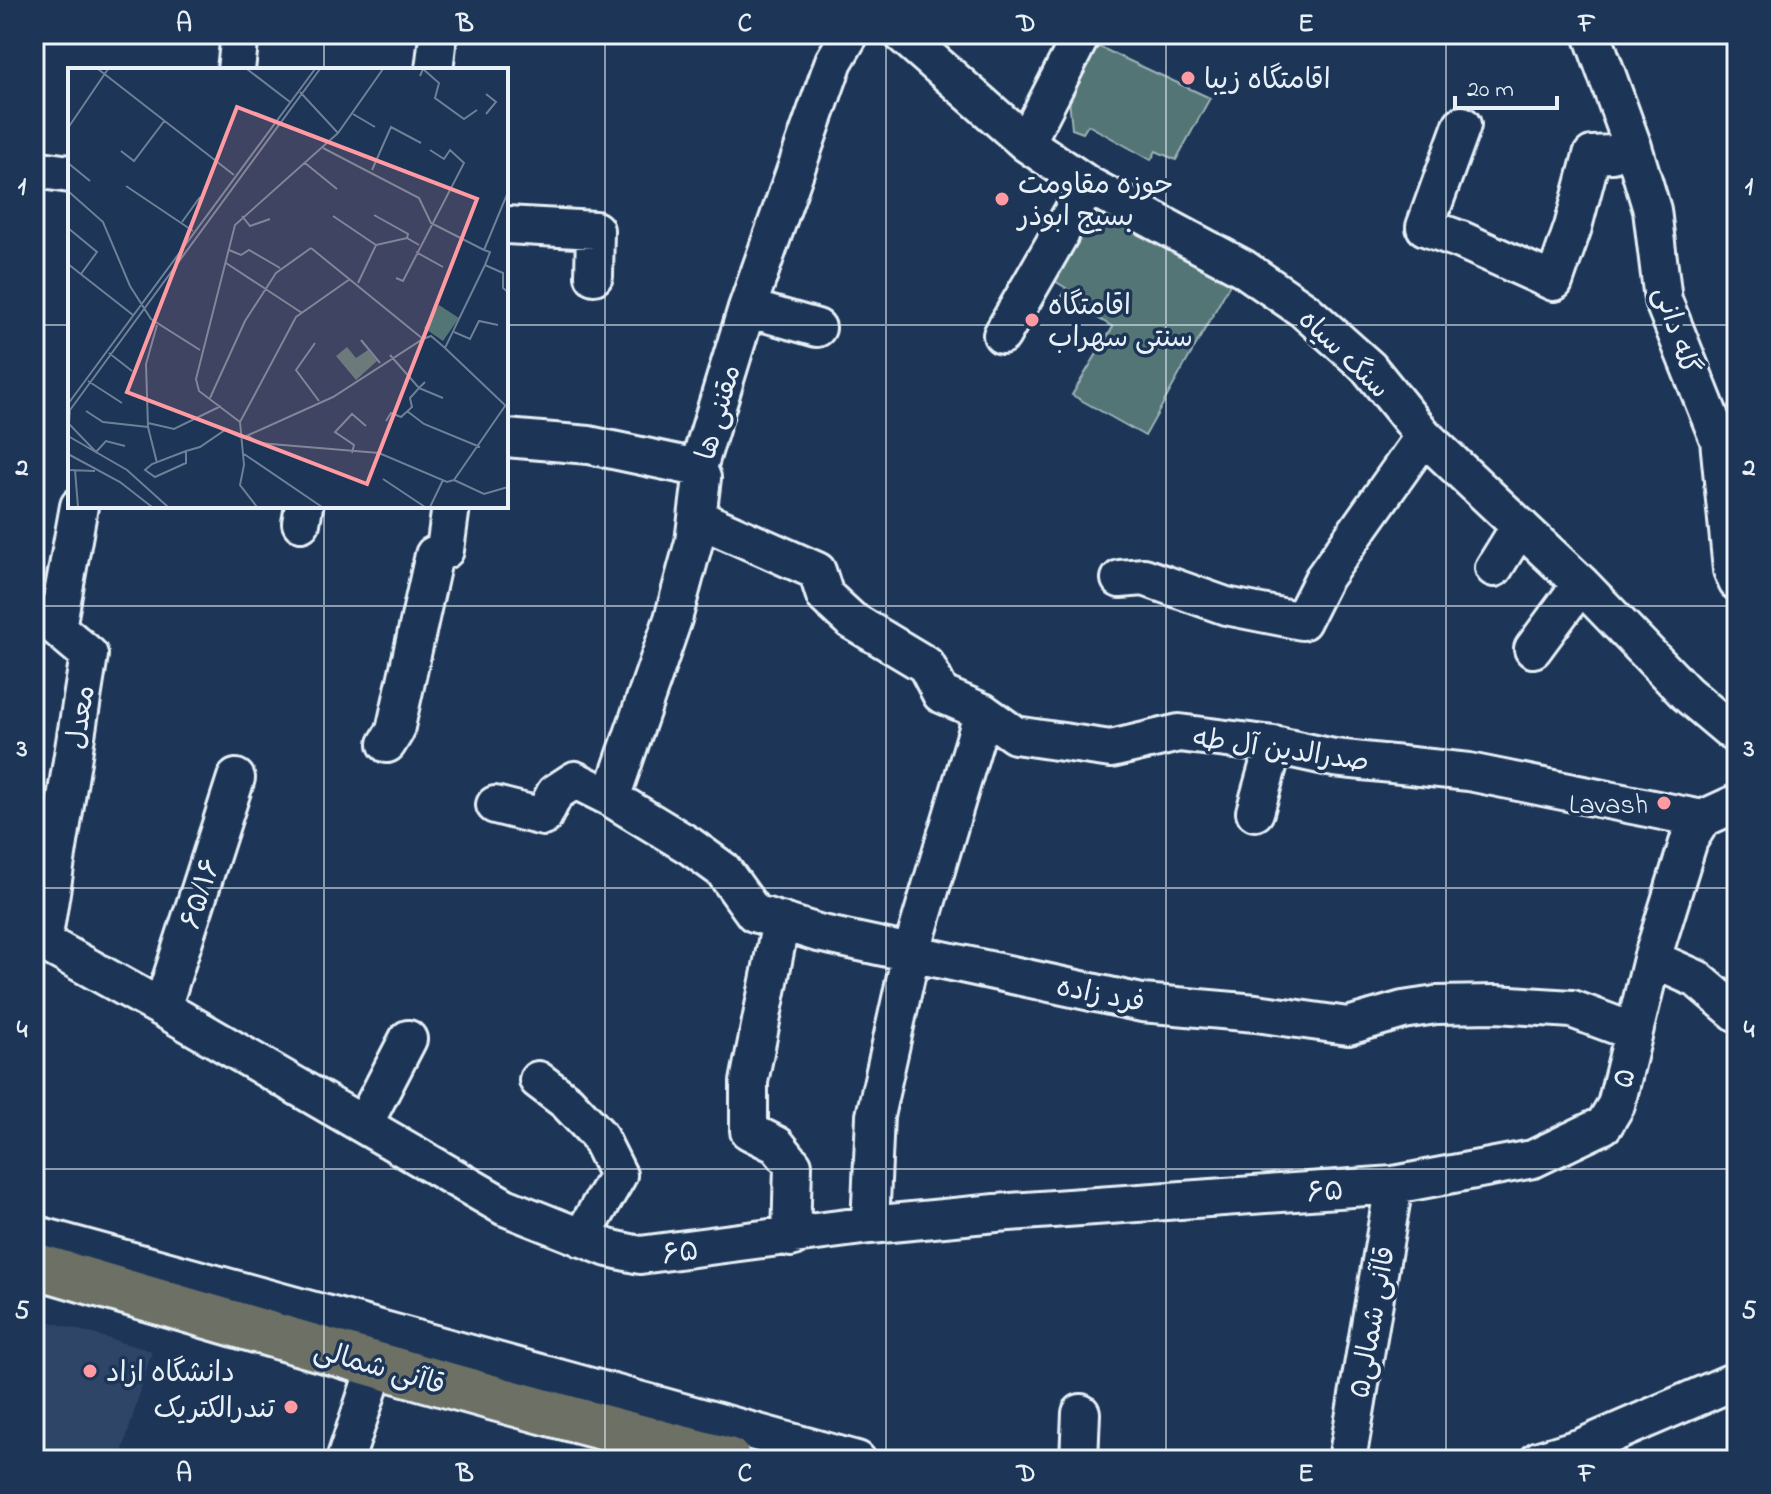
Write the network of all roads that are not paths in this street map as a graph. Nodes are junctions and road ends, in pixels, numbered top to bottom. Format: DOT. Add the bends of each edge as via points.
graph roads {
  1 [pos="240,34"];
  2 [pos="850,34"];
  3 [pos="902,34"];
  4 [pos="1082,34"];
  5 [pos="1592,34"];
  6 [pos="236,68"];
  7 [pos="1462,125"];
  8 [pos="1026,143"];
  9 [pos="1633,147"];
  10 [pos="34,169"];
  11 [pos="68,174"];
  12 [pos="1088,185"];
  13 [pos="508,225"];
  14 [pos="594,276"];
  15 [pos="747,308"];
  16 [pos="817,328"];
  17 [pos="1002,335"];
  18 [pos="1424,436"];
  19 [pos="508,438"];
  20 [pos="698,468"];
  21 [pos="78,508"];
  22 [pos="451,508"];
  23 [pos="697,518"];
  24 [pos="1520,526"];
  25 [pos="1494,568"];
  26 [pos="1120,579"];
  27 [pos="1737,582"];
  28 [pos="1581,584"];
  29 [pos="46,629"];
  30 [pos="1533,649"];
  31 [pos="983,712"];
  32 [pos="1737,736"];
  33 [pos="387,744"];
  34 [pos="1274,745"];
  35 [pos="236,778"];
  36 [pos="611,798"];
  37 [pos="1737,803"];
  38 [pos="495,805"];
  39 [pos="1255,812"];
  40 [pos="1702,819"];
  41 [pos="781,921"];
  42 [pos="38,940"];
  43 [pos="911,954"];
  44 [pos="1652,959"];
  45 [pos="1733,1001"];
  46 [pos="162,1008"];
  47 [pos="1634,1032"];
  48 [pos="408,1039"];
  49 [pos="538,1080"];
  50 [pos="364,1124"];
  51 [pos="1394,1185"];
  52 [pos="870,1225"];
  53 [pos="34,1234"];
  54 [pos="581,1238"];
  55 [pos="791,1238"];
  56 [pos="34,1265"];
  57 [pos="376,1366"];
  58 [pos="1737,1380"];
  59 [pos="1081,1413"];
  60 [pos="345,1460"];
  61 [pos="728,1460"];
  62 [pos="857,1460"];
  63 [pos="1079,1460"];
  64 [pos="1347,1460"];
  65 [pos="1539,1460"];
  1 -- 6 [label="street"];
  2 -- 15 [label="street, مقننی ها" via="834,61"];
  3 -- 8 [label="street, سنگ سیاه"];
  4 -- 8 [label="street"];
  5 -- 9 [label="street, گله دانی"];
  7 -- 9 [label="street" via="1425,227 1554,282 1592,155"];
  8 -- 12 [label="street, سنگ سیاه"];
  9 -- 27 [label="street, گله دانی" via="1652,210 1663,300 1719,440"];
  10 -- 11 [label="street"];
  12 -- 17 [label="street"];
  12 -- 18 [label="street, سنگ سیاه" via="1243,268 1304,310 1369,368"];
  13 -- 14 [label="street" via="595,230"];
  15 -- 16 [label="street"];
  15 -- 20 [label="street, مقننی ها"];
  18 -- 24 [label="street, سنگ سیاه"];
  18 -- 26 [label="street" via="1323,579 1302,621 1226,606 1144,577"];
  19 -- 20 [label="street" via="589,445"];
  20 -- 23 [label="street, مقننی ها" via="702,478"];
  21 -- 29 [label="street, معدل"];
  22 -- 33 [label="street" via="445,550 434,555 395,731"];
  23 -- 31 [label="street, صدرالدین آل طه" via="817,571 825,596 851,620 926,665 941,694"];
  23 -- 36 [label="street, مقننی ها" via="673,619"];
  24 -- 25 [label="street"];
  24 -- 28 [label="street, سنگ سیاه"];
  28 -- 30 [label="street"];
  28 -- 32 [label="street, سنگ سیاه" via="1686,693"];
  29 -- 42 [label="street, معدل" via="89,655"];
  31 -- 34 [label="street, صدرالدین آل طه" via="1015,735 1111,749 1179,733"];
  31 -- 43 [label="street"];
  34 -- 39 [label="street"];
  34 -- 40 [label="street, صدرالدین آل طه" via="1334,758 1469,772"];
  35 -- 46 [label="street, ۶۵/۱۶"];
  36 -- 38 [label="street, فرد زاده" via="575,780 555,793 543,817"];
  36 -- 41 [label="street, فرد زاده" via="723,870 754,913"];
  37 -- 40 [label="street"];
  40 -- 44 [label="street, ۵" via="1689,840"];
  41 -- 43 [label="street, فرد زاده"];
  41 -- 55 [label="street" via="749,1082 749,1131 777,1145 793,1165"];
  42 -- 46 [label="street, ۶۵"];
  43 -- 47 [label="street, فرد زاده" via="1142,1003 1348,1026 1414,1008 1496,1004 1572,1009"];
  43 -- 52 [label="street" via="875,1116"];
  44 -- 45 [label="street"];
  44 -- 47 [label="street, ۵"];
  46 -- 50 [label="street, ۶۵"];
  47 -- 51 [label="street, ۵" via="1616,1105 1604,1125 1533,1159"];
  48 -- 50 [label="street"];
  49 -- 54 [label="street" via="598,1135 618,1175"];
  50 -- 54 [label="street, ۶۵" via="505,1207"];
  51 -- 52 [label="street, ۶۵"];
  51 -- 64 [label="street, قاآنی شمالی۵"];
  52 -- 55 [label="street, ۶۵"];
  53 -- 62 [label="street"];
  54 -- 55 [label="street, ۶۵" via="640,1255"];
  56 -- 57 [label="main road, قاآنی شمالی"];
  57 -- 60 [label="street"];
  57 -- 61 [label="main road, قاآنی شمالی"];
  58 -- 65 [label="street" via="1582,1447"];
  59 -- 63 [label="street"];
}
